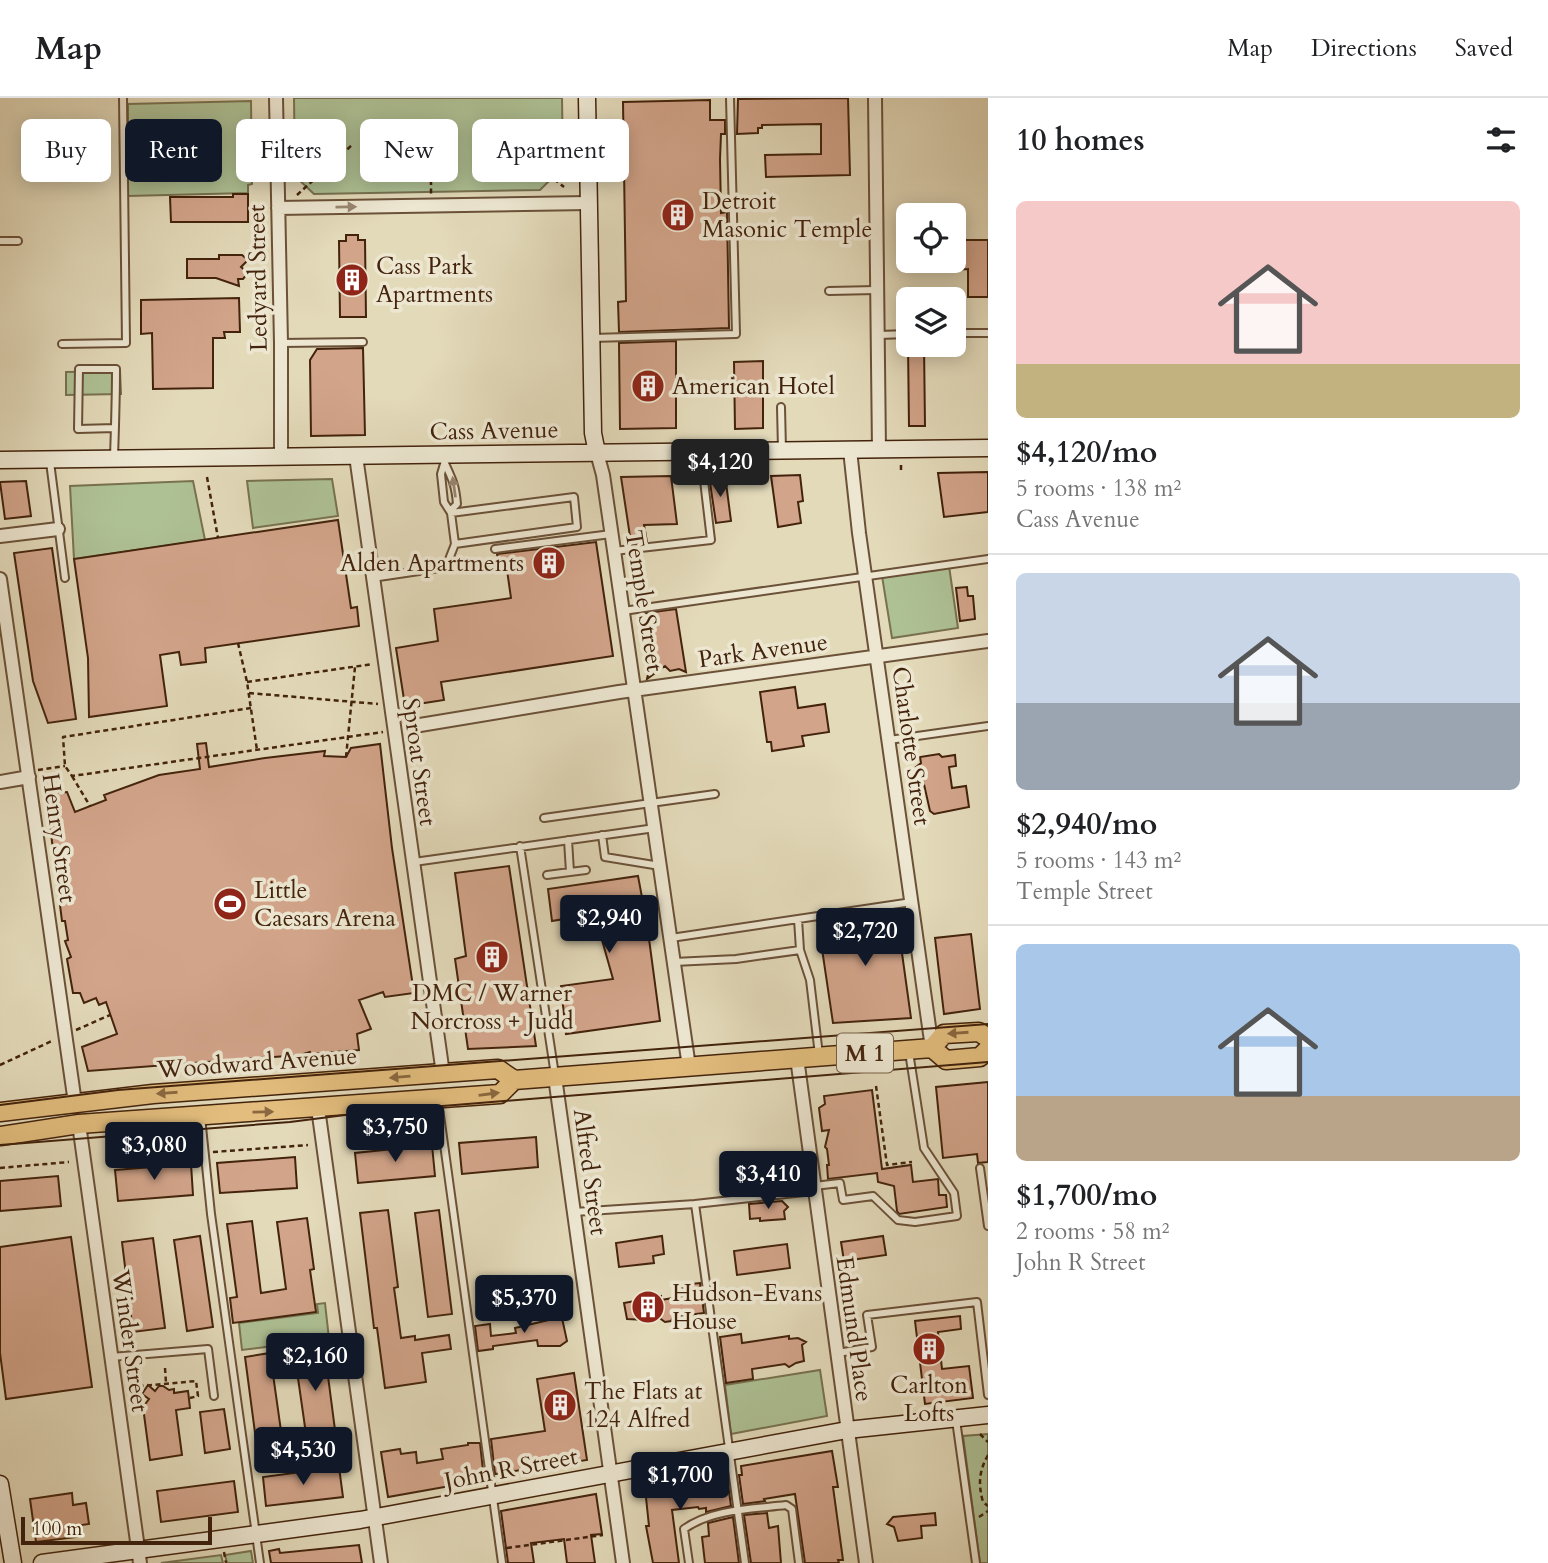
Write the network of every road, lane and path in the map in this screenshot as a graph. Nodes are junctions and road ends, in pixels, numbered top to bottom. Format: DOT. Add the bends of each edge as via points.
graph roads {
  1 [pos="123,98"];
  2 [pos="276,98"];
  3 [pos="587,98"];
  4 [pos="730,98"];
  5 [pos="875,98"];
  6 [pos="352,145"];
  7 [pos="431,182"];
  8 [pos="558,182"];
  9 [pos="564,187"];
  10 [pos="431,194"];
  11 [pos="297,195"];
  12 [pos="589,204"];
  13 [pos="278,208"];
  14 [pos="0,241"];
  15 [pos="18,241"];
  16 [pos="878,290"];
  17 [pos="830,291"];
  18 [pos="966,333"];
  19 [pos="988,333"];
  20 [pos="896,334"];
  21 [pos="878,335"];
  22 [pos="591,338"];
  23 [pos="363,342"];
  24 [pos="281,343"];
  25 [pos="62,345"];
  26 [pos="781,407"];
  27 [pos="115,428"];
  28 [pos="988,448"];
  29 [pos="850,450"];
  30 [pos="879,450"];
  31 [pos="782,451"];
  32 [pos="695,452"];
  33 [pos="597,453"];
  34 [pos="281,456"];
  35 [pos="356,456"];
  36 [pos="114,459"];
  37 [pos="444,459"];
  38 [pos="0,460"];
  39 [pos="50,460"];
  40 [pos="207,477"];
  41 [pos="451,511"];
  42 [pos="58,529"];
  43 [pos="611,534"];
  44 [pos="0,536"];
  45 [pos="218,538"];
  46 [pos="455,544"];
  47 [pos="495,549"];
  48 [pos="614,551"];
  49 [pos="988,559"];
  50 [pos="865,576"];
  51 [pos="65,578"];
  52 [pos="371,578"];
  53 [pos="0,579"];
  54 [pos="623,611"];
  55 [pos="3,618"];
  56 [pos="988,641"];
  57 [pos="238,643"];
  58 [pos="877,657"];
  59 [pos="384,663"];
  60 [pos="355,667"];
  61 [pos="247,682"];
  62 [pos="635,690"];
  63 [pos="249,694"];
  64 [pos="351,702"];
  65 [pos="390,705"];
  66 [pos="251,708"];
  67 [pos="420,725"];
  68 [pos="988,726"];
  69 [pos="394,731"];
  70 [pos="348,737"];
  71 [pos="889,740"];
  72 [pos="257,750"];
  73 [pos="346,757"];
  74 [pos="65,766"];
  75 [pos="29,775"];
  76 [pos="72,776"];
  77 [pos="0,782"];
  78 [pos="715,794"];
  79 [pos="651,803"];
  80 [pos="90,806"];
  81 [pos="544,818"];
  82 [pos="655,828"];
  83 [pos="601,835"];
  84 [pos="568,840"];
  85 [pos="520,846"];
  86 [pos="413,863"];
  87 [pos="660,866"];
  88 [pos="586,870"];
  89 [pos="570,872"];
  90 [pos="547,875"];
  91 [pos="912,902"];
  92 [pos="798,919"];
  93 [pos="671,938"];
  94 [pos="800,950"];
  95 [pos="674,962"];
  96 [pos="988,1038"];
  97 [pos="932,1048"];
  98 [pos="988,1049"];
  99 [pos="908,1050"];
  100 [pos="820,1057"];
  101 [pos="797,1058"];
  102 [pos="689,1067"];
  103 [pos="443,1074"];
  104 [pos="555,1077"];
  105 [pos="514,1080"];
  106 [pos="876,1086"];
  107 [pos="438,1099"];
  108 [pos="75,1103"];
  109 [pos="318,1108"];
  110 [pos="0,1112"];
  111 [pos="201,1115"];
  112 [pos="79,1124"];
  113 [pos="0,1136"];
  114 [pos="307,1145"];
  115 [pos="205,1153"];
  116 [pos="912,1162"];
  117 [pos="69,1163"];
  118 [pos="0,1168"];
  119 [pos="980,1168"];
  120 [pos="813,1189"];
  121 [pos="695,1204"];
  122 [pos="574,1212"];
  123 [pos="988,1226"];
  124 [pos="836,1353"];
  125 [pos="111,1357"];
  126 [pos="165,1368"];
  127 [pos="166,1383"];
  128 [pos="988,1395"];
  129 [pos="214,1396"];
  130 [pos="190,1398"];
  131 [pos="138,1404"];
  132 [pos="988,1415"];
  133 [pos="956,1418"];
  134 [pos="847,1430"];
  135 [pos="980,1434"];
  136 [pos="988,1442"];
  137 [pos="729,1452"];
  138 [pos="988,1455"];
  139 [pos="611,1473"];
  140 [pos="0,1484"];
  141 [pos="494,1495"];
  142 [pos="988,1506"];
  143 [pos="737,1511"];
  144 [pos="374,1517"];
  145 [pos="3,1524"];
  146 [pos="256,1534"];
  147 [pos="604,1535"];
  148 [pos="500,1549"];
  149 [pos="224,1552"];
  150 [pos="139,1557"];
  151 [pos="13,1563"];
  152 [pos="42,1563"];
  153 [pos="226,1563"];
  154 [pos="260,1563"];
  155 [pos="381,1563"];
  156 [pos="502,1563"];
  157 [pos="623,1563"];
  158 [pos="689,1563"];
  159 [pos="745,1563"];
  160 [pos="799,1563"];
  161 [pos="866,1563"];
  162 [pos="976,1563"];
  1 -- 25 [label="lane" via="126,342"];
  2 -- 13 [label="street, Ledyard Street"];
  3 -- 12 [label="street, Temple Street"];
  4 -- 22 [label="lane" via="736,334"];
  5 -- 16 [label="street"];
  6 -- 11 [label="path"];
  7 -- 10 [label="path"];
  8 -- 9 [label="path"];
  13 -- 12 [label="street, one-way"];
  12 -- 22 [label="street, Temple Street"];
  13 -- 24 [label="street, Ledyard Street"];
  14 -- 15 [label="lane"];
  16 -- 17 [label="lane"];
  16 -- 21 [label="street"];
  18 -- 19 [label="lane"];
  20 -- 21 [label="lane"];
  21 -- 30 [label="street"];
  22 -- 33 [label="street, Temple Street"];
  23 -- 24 [label="lane"];
  24 -- 34 [label="street, Ledyard Street"];
  26 -- 31 [label="lane"];
  27 -- 27 [label="lane" via="116,369 79,369 78,429"];
  27 -- 36 [label="lane"];
  28 -- 30 [label="street, Cass Avenue"];
  29 -- 30 [label="street, Cass Avenue"];
  29 -- 31 [label="street, Cass Avenue"];
  29 -- 50 [label="street, Charlotte Street"];
  31 -- 32 [label="street, Cass Avenue"];
  32 -- 33 [label="street, Cass Avenue"];
  32 -- 48 [label="lane" via="703,472 711,540"];
  33 -- 37 [label="street, Cass Avenue"];
  33 -- 43 [label="street, Temple Street"];
  34 -- 35 [label="street, Cass Avenue"];
  34 -- 36 [label="street, Cass Avenue"];
  35 -- 37 [label="street, Cass Avenue"];
  35 -- 52 [label="street, Sproat Street"];
  36 -- 39 [label="street, Cass Avenue"];
  37 -- 41 [label="lane" via="444,506"];
  41 -- 37 [label="lane, one-way" via="457,504 453,475"];
  38 -- 39 [label="street, Cass Avenue"];
  39 -- 42 [label="lane"];
  40 -- 45 [label="path"];
  41 -- 46 [label="lane"];
  41 -- 46 [label="lane" via="574,497 577,527"];
  42 -- 44 [label="street"];
  42 -- 51 [label="lane"];
  43 -- 47 [label="lane"];
  43 -- 48 [label="street, Temple Street"];
  46 -- 52 [label="lane" via="446,567"];
  48 -- 54 [label="street, Temple Street"];
  49 -- 50 [label="lane"];
  50 -- 54 [label="lane"];
  50 -- 58 [label="street, Charlotte Street"];
  52 -- 59 [label="street, Sproat Street"];
  53 -- 55 [label="street, Henry Street"];
  54 -- 62 [label="street, Temple Street"];
  55 -- 75 [label="street, Henry Street"];
  56 -- 58 [label="street, Park Avenue"];
  57 -- 61 [label="path"];
  58 -- 62 [label="street, Park Avenue"];
  58 -- 71 [label="street, Charlotte Street"];
  59 -- 60 [label="path"];
  59 -- 65 [label="street, Sproat Street"];
  60 -- 61 [label="path"];
  60 -- 64 [label="path"];
  61 -- 63 [label="path"];
  62 -- 67 [label="street, Park Avenue"];
  62 -- 79 [label="street, Temple Street"];
  63 -- 64 [label="path"];
  63 -- 66 [label="path"];
  64 -- 65 [label="path"];
  64 -- 70 [label="path"];
  65 -- 69 [label="street, Sproat Street"];
  66 -- 72 [label="path"];
  66 -- 74 [label="path" via="64,737"];
  68 -- 71 [label="lane"];
  69 -- 70 [label="path"];
  69 -- 86 [label="street, Sproat Street"];
  70 -- 72 [label="path"];
  70 -- 73 [label="path"];
  71 -- 91 [label="street, Charlotte Street"];
  72 -- 76 [label="path"];
  74 -- 75 [label="path"];
  74 -- 76 [label="path"];
  75 -- 77 [label="street"];
  75 -- 108 [label="street, Henry Street"];
  76 -- 80 [label="path"];
  78 -- 79 [label="lane"];
  79 -- 81 [label="lane"];
  79 -- 82 [label="street, Temple Street"];
  82 -- 83 [label="lane"];
  82 -- 87 [label="street, Temple Street"];
  83 -- 84 [label="lane"];
  83 -- 87 [label="lane" via="606,858"];
  84 -- 85 [label="lane"];
  84 -- 89 [label="lane"];
  85 -- 86 [label="lane"];
  85 -- 104 [label="lane"];
  86 -- 103 [label="street, Sproat Street"];
  87 -- 93 [label="street, Temple Street"];
  88 -- 89 [label="lane"];
  89 -- 90 [label="lane"];
  91 -- 92 [label="lane"];
  91 -- 97 [label="street, Charlotte Street"];
  92 -- 93 [label="lane"];
  92 -- 94 [label="lane"];
  93 -- 95 [label="street, Temple Street"];
  94 -- 95 [label="lane"];
  94 -- 100 [label="lane" via="810,980"];
  95 -- 102 [label="street, Temple Street"];
  96 -- 97 [label="main road, Woodward Avenue / M 1, one-way" via="979,1032 944,1034"];
  97 -- 98 [label="main road, Woodward Avenue / M 1" via="946,1060 981,1057"];
  97 -- 99 [label="main road, Woodward Avenue / M 1"];
  99 -- 100 [label="main road, Woodward Avenue / M 1"];
  99 -- 120 [label="lane" via="924,1148 954,1192 957,1216 898,1220 873,1196 843,1200 840,1183"];
  100 -- 101 [label="main road, Woodward Avenue / M 1"];
  101 -- 102 [label="main road, Woodward Avenue / M 1"];
  101 -- 120 [label="street, Edmund Place"];
  102 -- 104 [label="main road, Woodward Avenue / M 1"];
  103 -- 105 [label="main road, Woodward Avenue / M 1" via="498,1069"];
  103 -- 108 [label="main road, Woodward Avenue / M 1, one-way"];
  104 -- 105 [label="main road, Woodward Avenue / M 1"];
  104 -- 122 [label="street, Alfred Street"];
  107 -- 105 [label="main road, Woodward Avenue / M 1, one-way" via="500,1094"];
  106 -- 116 [label="path" via="887,1165"];
  107 -- 109 [label="main road, Woodward Avenue / M 1"];
  107 -- 141 [label="lane"];
  108 -- 110 [label="main road, Woodward Avenue / M 1"];
  111 -- 109 [label="main road, Woodward Avenue / M 1, one-way"];
  109 -- 144 [label="street"];
  111 -- 112 [label="main road, Woodward Avenue / M 1"];
  111 -- 115 [label="lane"];
  112 -- 113 [label="main road, Woodward Avenue / M 1"];
  112 -- 125 [label="street, Winder Street"];
  114 -- 115 [label="path"];
  115 -- 146 [label="lane"];
  117 -- 118 [label="path"];
  119 -- 123 [label="lane"];
  120 -- 121 [label="lane"];
  120 -- 124 [label="street, Edmund Place"];
  121 -- 122 [label="lane"];
  121 -- 137 [label="lane"];
  122 -- 139 [label="street, Alfred Street"];
  124 -- 128 [label="lane" via="872,1347 867,1315 977,1302"];
  124 -- 134 [label="street, Edmund Place"];
  125 -- 129 [label="lane" via="208,1349"];
  125 -- 150 [label="street, Winder Street"];
  126 -- 127 [label="path"];
  127 -- 130 [label="path" via="196,1382 198,1394"];
  127 -- 131 [label="path" via="140,1387"];
  132 -- 133 [label="street, John R Street"];
  133 -- 134 [label="street, John R Street"];
  133 -- 162 [label="lane"];
  134 -- 137 [label="street, John R Street"];
  134 -- 161 [label="street, Edmund Place"];
  135 -- 136 [label="path"];
  137 -- 139 [label="street, John R Street"];
  137 -- 143 [label="lane"];
  138 -- 142 [label="path" via="979,1477 983,1502"];
  139 -- 141 [label="street, John R Street"];
  139 -- 157 [label="street, Alfred Street"];
  140 -- 145 [label="street"];
  141 -- 144 [label="street, John R Street"];
  141 -- 148 [label="lane"];
  143 -- 158 [label="lane" via="695,1521 684,1529"];
  143 -- 159 [label="lane"];
  143 -- 160 [label="lane" via="790,1507"];
  144 -- 146 [label="street, John R Street"];
  144 -- 155 [label="street"];
  145 -- 151 [label="street"];
  146 -- 150 [label="street, John R Street"];
  146 -- 154 [label="lane"];
  147 -- 148 [label="path"];
  148 -- 156 [label="lane"];
  149 -- 153 [label="path"];
  150 -- 152 [label="street, John R Street"];
}
